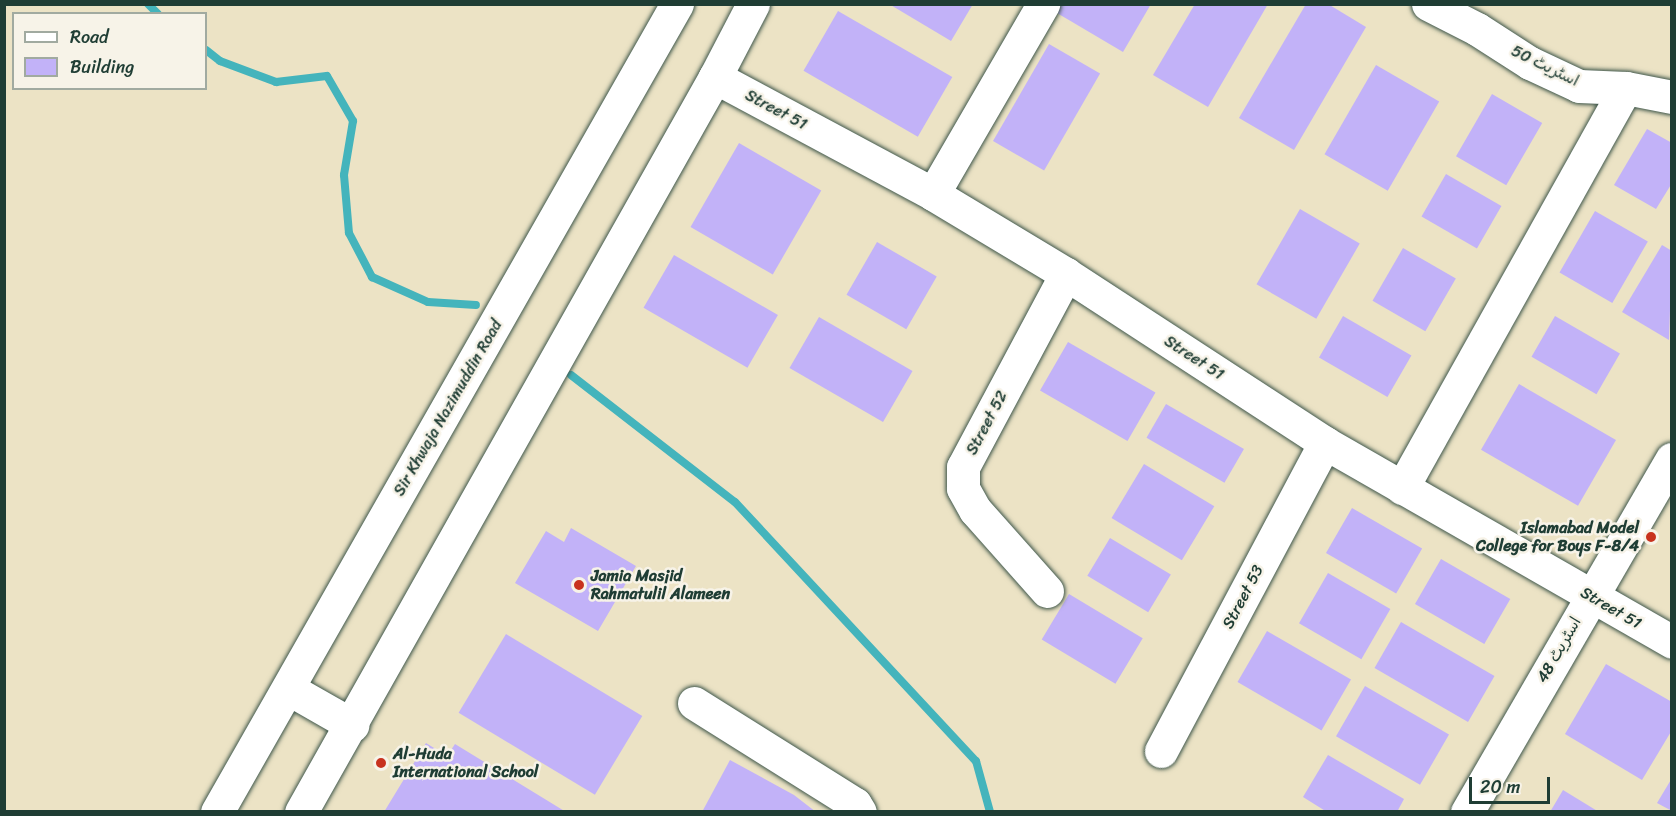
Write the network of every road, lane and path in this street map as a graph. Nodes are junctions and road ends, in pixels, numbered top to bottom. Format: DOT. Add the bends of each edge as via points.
graph roads {
  1 [pos="677,4"];
  2 [pos="753,4"];
  3 [pos="1043,4"];
  4 [pos="1428,4"];
  5 [pos="715,77"];
  6 [pos="1626,88"];
  7 [pos="1671,97"];
  8 [pos="933,194"];
  9 [pos="1066,274"];
  10 [pos="1325,443"];
  11 [pos="1671,459"];
  12 [pos="1402,488"];
  13 [pos="1047,591"];
  14 [pos="1590,596"];
  15 [pos="1671,642"];
  16 [pos="289,688"];
  17 [pos="694,703"];
  18 [pos="352,725"];
  19 [pos="1161,751"];
  20 [pos="217,812"];
  21 [pos="301,812"];
  22 [pos="860,812"];
  23 [pos="1467,812"];
  1 -- 16 [label="street, Sir Khwaja Nazimuddin Road"];
  2 -- 5 [label="street"];
  3 -- 8 [label="street"];
  4 -- 6 [label="street, اسٹریٹ 50" via="1578,86"];
  5 -- 8 [label="street, Street 51"];
  5 -- 18 [label="street"];
  6 -- 7 [label="street, اسٹریٹ 50"];
  6 -- 12 [label="street"];
  8 -- 9 [label="street, Street 51"];
  9 -- 10 [label="street, Street 51"];
  9 -- 13 [label="street, Street 52" via="963,467 963,488 975,510"];
  10 -- 12 [label="street, Street 51"];
  10 -- 19 [label="street, Street 53"];
  11 -- 14 [label="street, اسٹریٹ 48"];
  12 -- 14 [label="street, Street 51"];
  14 -- 15 [label="street, Street 51"];
  14 -- 23 [label="street, اسٹریٹ 48"];
  16 -- 18 [label="street"];
  16 -- 20 [label="street, Sir Khwaja Nazimuddin Road"];
  17 -- 22 [label="street" via="855,804"];
  18 -- 21 [label="street"];
}
